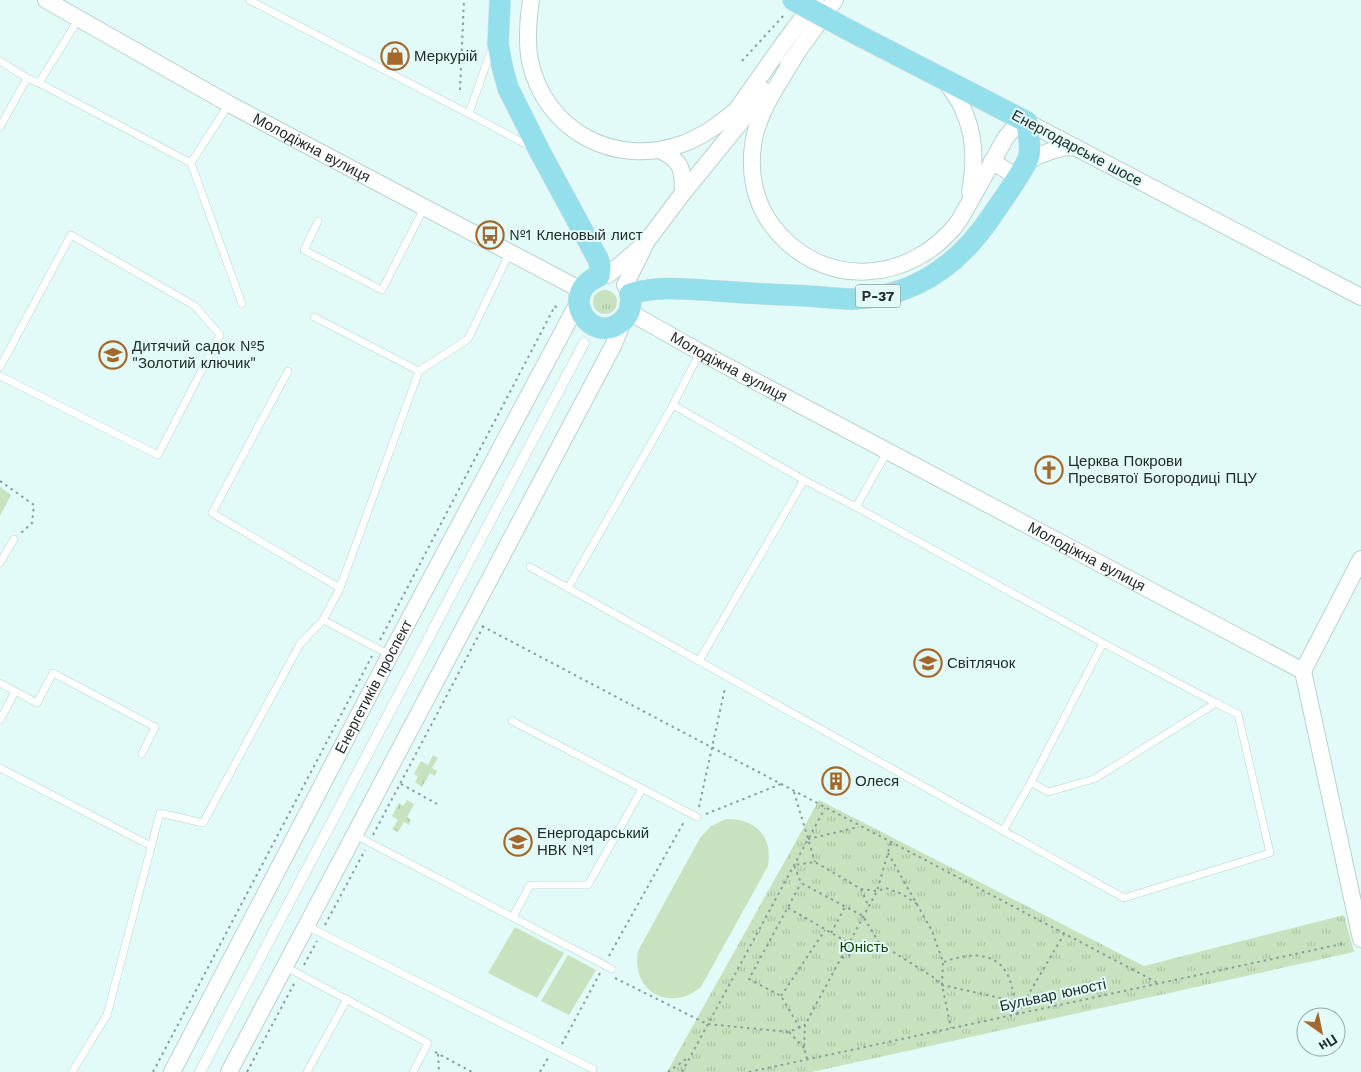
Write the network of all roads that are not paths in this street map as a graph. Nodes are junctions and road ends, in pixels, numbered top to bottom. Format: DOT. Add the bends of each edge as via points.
graph roads {
  1 [pos="46,0"];
  2 [pos="249,0"];
  3 [pos="500,0"];
  4 [pos="816,0"];
  5 [pos="835,0"];
  6 [pos="531,4"];
  7 [pos="789,7"];
  8 [pos="78,20"];
  9 [pos="498,31"];
  10 [pos="795,56"];
  11 [pos="0,61"];
  12 [pos="27,78"];
  13 [pos="944,80"];
  14 [pos="39,83"];
  15 [pos="229,104"];
  16 [pos="734,112"];
  17 [pos="469,113"];
  18 [pos="1027,122"];
  19 [pos="0,127"];
  20 [pos="1074,147"];
  21 [pos="659,150"];
  22 [pos="540,152"];
  23 [pos="992,161"];
  24 [pos="191,163"];
  25 [pos="1022,170"];
  26 [pos="683,193"];
  27 [pos="424,208"];
  28 [pos="965,210"];
  29 [pos="318,221"];
  30 [pos="647,241"];
  31 [pos="509,254"];
  32 [pos="604,276"];
  33 [pos="580,296"];
  34 [pos="1361,297"];
  35 [pos="627,302"];
  36 [pos="242,304"];
  37 [pos="314,316"];
  38 [pos="584,343"];
  39 [pos="700,352"];
  40 [pos="0,367"];
  41 [pos="419,370"];
  42 [pos="288,371"];
  43 [pos="0,376"];
  44 [pos="673,405"];
  45 [pos="888,452"];
  46 [pos="804,480"];
  47 [pos="856,507"];
  48 [pos="14,539"];
  49 [pos="1361,559"];
  50 [pos="0,563"];
  51 [pos="530,567"];
  52 [pos="340,588"];
  53 [pos="568,588"];
  54 [pos="323,620"];
  55 [pos="1103,643"];
  56 [pos="383,651"];
  57 [pos="699,660"];
  58 [pos="1303,671"];
  59 [pos="0,683"];
  60 [pos="15,692"];
  61 [pos="1216,703"];
  62 [pos="0,720"];
  63 [pos="512,721"];
  64 [pos="142,754"];
  65 [pos="0,768"];
  66 [pos="1031,782"];
  67 [pos="642,789"];
  68 [pos="697,817"];
  69 [pos="1003,831"];
  70 [pos="362,838"];
  71 [pos="151,846"];
  72 [pos="513,917"];
  73 [pos="314,929"];
  74 [pos="1356,940"];
  75 [pos="612,969"];
  76 [pos="292,970"];
  77 [pos="347,999"];
  78 [pos="594,1069"];
  79 [pos="72,1072"];
  80 [pos="172,1072"];
  81 [pos="200,1072"];
  82 [pos="229,1072"];
  83 [pos="307,1072"];
  84 [pos="413,1072"];
  1 -- 8 [label="street, Молодіжна вулиця"];
  2 -- 17 [label="lane"];
  3 -- 9 [label="main road"];
  4 -- 16 [label="street"];
  5 -- 10 [label="street"];
  6 -- 21 [label="street" via="527,30 533,73 557,115 577,132 600,144 627,151"];
  7 -- 13 [label="main road, Енергодарське шосе, bridge" via="858,36"];
  8 -- 14 [label="lane"];
  8 -- 15 [label="street, Молодіжна вулиця"];
  9 -- 17 [label="lane"];
  9 -- 22 [label="main road" via="506,82"];
  10 -- 26 [label="street"];
  10 -- 28 [label="street" via="760,116 752,157 753,182 760,206 788,244 827,266 854,272 881,271 908,263 932,249 952,230"];
  11 -- 12 [label="lane"];
  12 -- 14 [label="lane"];
  12 -- 19 [label="lane"];
  13 -- 18 [label="main road, Енергодарське шосе"];
  13 -- 28 [label="street" via="959,99 972,136 973,177"];
  14 -- 24 [label="lane"];
  15 -- 24 [label="lane"];
  15 -- 27 [label="street, Молодіжна вулиця"];
  16 -- 21 [label="street" via="699,137"];
  16 -- 26 [label="street"];
  17 -- 22 [label="lane"];
  18 -- 20 [label="street, Енергодарське шосе"];
  18 -- 23 [label="street" via="1011,132"];
  18 -- 25 [label="main road, Р-37" via="1030,147"];
  20 -- 25 [label="street" via="1048,151"];
  20 -- 34 [label="street, Енергодарське шосе"];
  21 -- 26 [label="street" via="680,165"];
  22 -- 32 [label="main road"];
  23 -- 25 [label="street"];
  23 -- 28 [label="street"];
  24 -- 36 [label="lane"];
  25 -- 35 [label="main road, Р-37" via="983,230 961,254 908,289 853,299 646,289"];
  26 -- 30 [label="street"];
  27 -- 29 [label="lane" via="382,290 304,250"];
  27 -- 31 [label="street, Молодіжна вулиця"];
  30 -- 32 [label="street"];
  30 -- 35 [label="street"];
  31 -- 33 [label="street, Молодіжна вулиця"];
  31 -- 41 [label="lane" via="468,339"];
  32 -- 33 [label="main road" via="585,284"];
  32 -- 35 [label="street" via="618,278"];
  33 -- 35 [label="main road, Р-37" via="580,311 585,319 600,328 618,325"];
  33 -- 56 [label="street, Енергетиків проспект"];
  35 -- 39 [label="street, Молодіжна вулиця"];
  35 -- 70 [label="street" via="614,344 476,623"];
  37 -- 41 [label="lane"];
  38 -- 81 [label="street"];
  39 -- 44 [label="lane"];
  39 -- 45 [label="street, Молодіжна вулиця"];
  40 -- 43 [label="lane" via="71,236 195,306 220,335 158,455"];
  41 -- 52 [label="lane"];
  42 -- 52 [label="lane" via="212,513"];
  44 -- 46 [label="lane"];
  44 -- 53 [label="lane"];
  45 -- 47 [label="lane"];
  45 -- 58 [label="street, Молодіжна вулиця"];
  46 -- 47 [label="lane"];
  46 -- 57 [label="lane"];
  47 -- 55 [label="lane"];
  48 -- 50 [label="lane"];
  49 -- 58 [label="street"];
  51 -- 53 [label="lane"];
  52 -- 54 [label="lane"];
  53 -- 57 [label="lane"];
  54 -- 56 [label="lane"];
  54 -- 71 [label="lane" via="300,644 203,823 160,814"];
  55 -- 61 [label="lane"];
  55 -- 66 [label="lane"];
  56 -- 80 [label="street, Енергетиків проспект"];
  57 -- 69 [label="lane"];
  58 -- 74 [label="street"];
  59 -- 60 [label="lane"];
  60 -- 62 [label="lane"];
  60 -- 64 [label="lane" via="37,703 53,673 155,727"];
  61 -- 66 [label="lane" via="1094,779 1048,792"];
  61 -- 69 [label="lane" via="1238,714 1270,853 1124,898"];
  63 -- 67 [label="lane"];
  65 -- 71 [label="lane"];
  66 -- 69 [label="lane"];
  67 -- 68 [label="lane"];
  67 -- 72 [label="lane" via="588,885 530,886"];
  70 -- 72 [label="lane"];
  70 -- 73 [label="street"];
  71 -- 79 [label="lane" via="107,1015"];
  72 -- 75 [label="lane" via="603,968"];
  73 -- 76 [label="street"];
  73 -- 78 [label="lane"];
  76 -- 77 [label="lane"];
  76 -- 82 [label="street"];
  77 -- 83 [label="lane"];
  77 -- 84 [label="lane" via="428,1043"];
}
